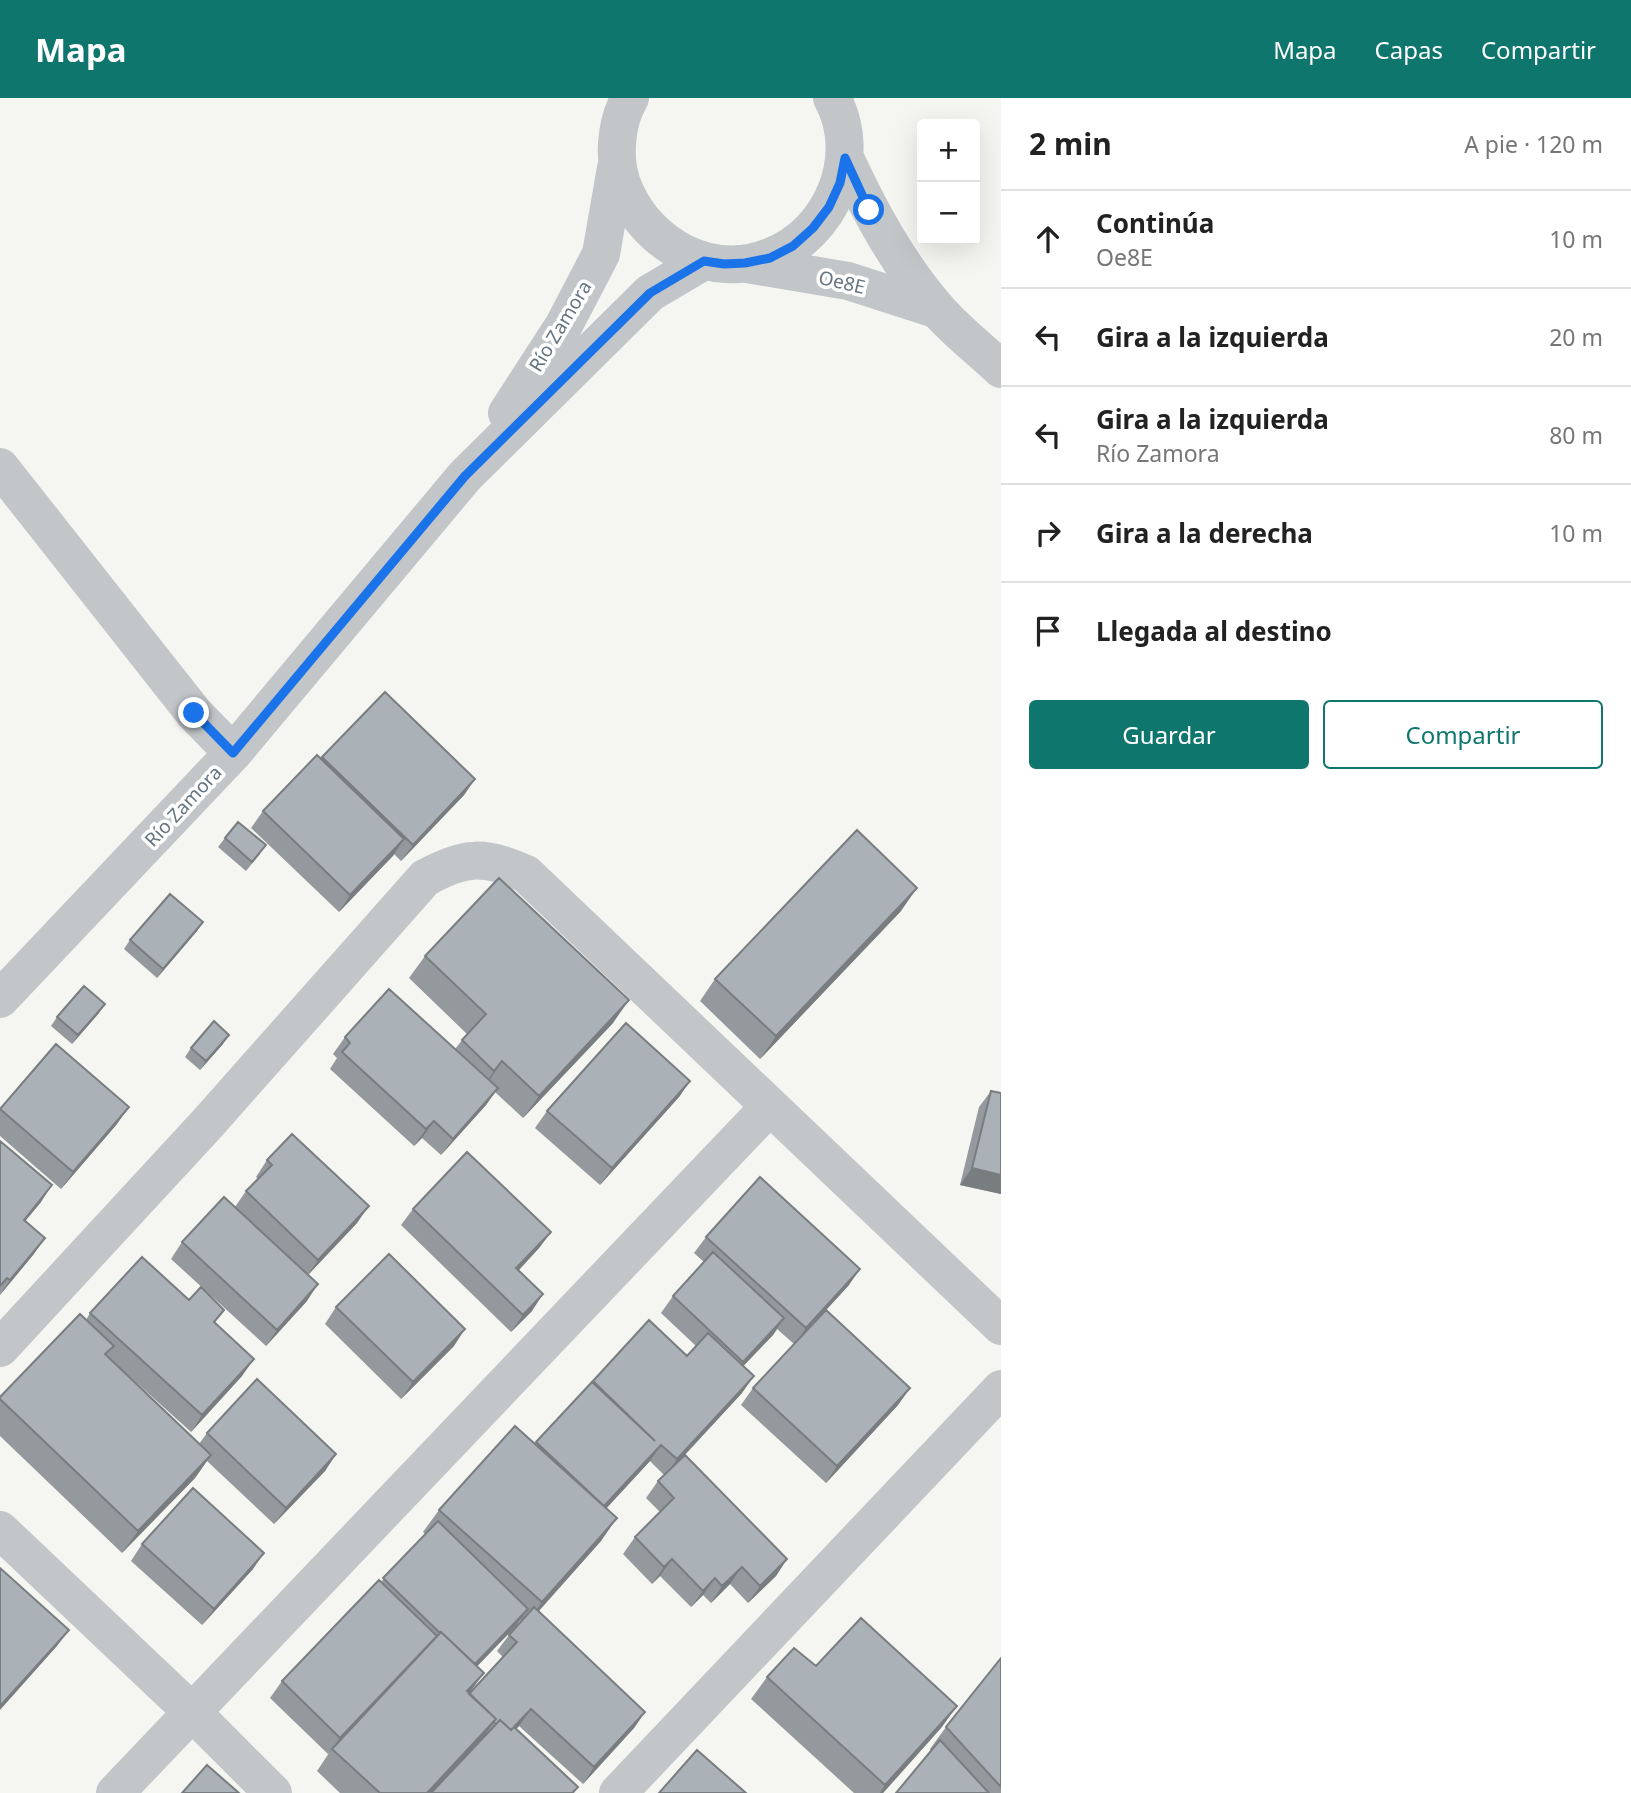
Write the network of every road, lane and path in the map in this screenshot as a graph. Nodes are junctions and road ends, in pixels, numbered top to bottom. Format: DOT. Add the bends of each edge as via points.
graph roads {
  1 [pos="630,98"];
  2 [pos="837,101"];
  3 [pos="845,158"];
  4 [pos="617,161"];
  5 [pos="704,261"];
  6 [pos="745,263"];
  7 [pos="938,310"];
  8 [pos="1001,369"];
  9 [pos="0,467"];
  10 [pos="465,476"];
  11 [pos="233,753"];
  12 [pos="0,999"];
  13 [pos="770,1106"];
  14 [pos="1001,1326"];
  15 [pos="0,1348"];
  16 [pos="1001,1389"];
  17 [pos="0,1530"];
  18 [pos="191,1711"];
  19 [pos="115,1793"];
  20 [pos="273,1793"];
  21 [pos="618,1793"];
  1 -- 4 [label="street, Río Zamora" via="618,132"];
  2 -- 3 [label="street"];
  3 -- 6 [label="street" via="840,183 813,228 770,258"];
  3 -- 7 [label="street, Oe8E" via="887,241"];
  4 -- 5 [label="street" via="631,206 645,225 682,254"];
  4 -- 10 [label="street, Río Zamora" via="601,254 564,325"];
  5 -- 6 [label="street"];
  5 -- 10 [label="street, Río Zamora" via="650,293"];
  6 -- 7 [label="street, Oe8E" via="848,281"];
  7 -- 8 [label="street, Oe8E"];
  9 -- 11 [label="street" via="194,713"];
  10 -- 11 [label="street, Río Zamora"];
  11 -- 12 [label="street, Río Zamora"];
  13 -- 14 [label="street"];
  13 -- 15 [label="street" via="526,874 502,863 475,860 449,865 425,878"];
  13 -- 18 [label="street"];
  16 -- 21 [label="street"];
  17 -- 18 [label="street"];
  18 -- 19 [label="street"];
  18 -- 20 [label="street"];
}
